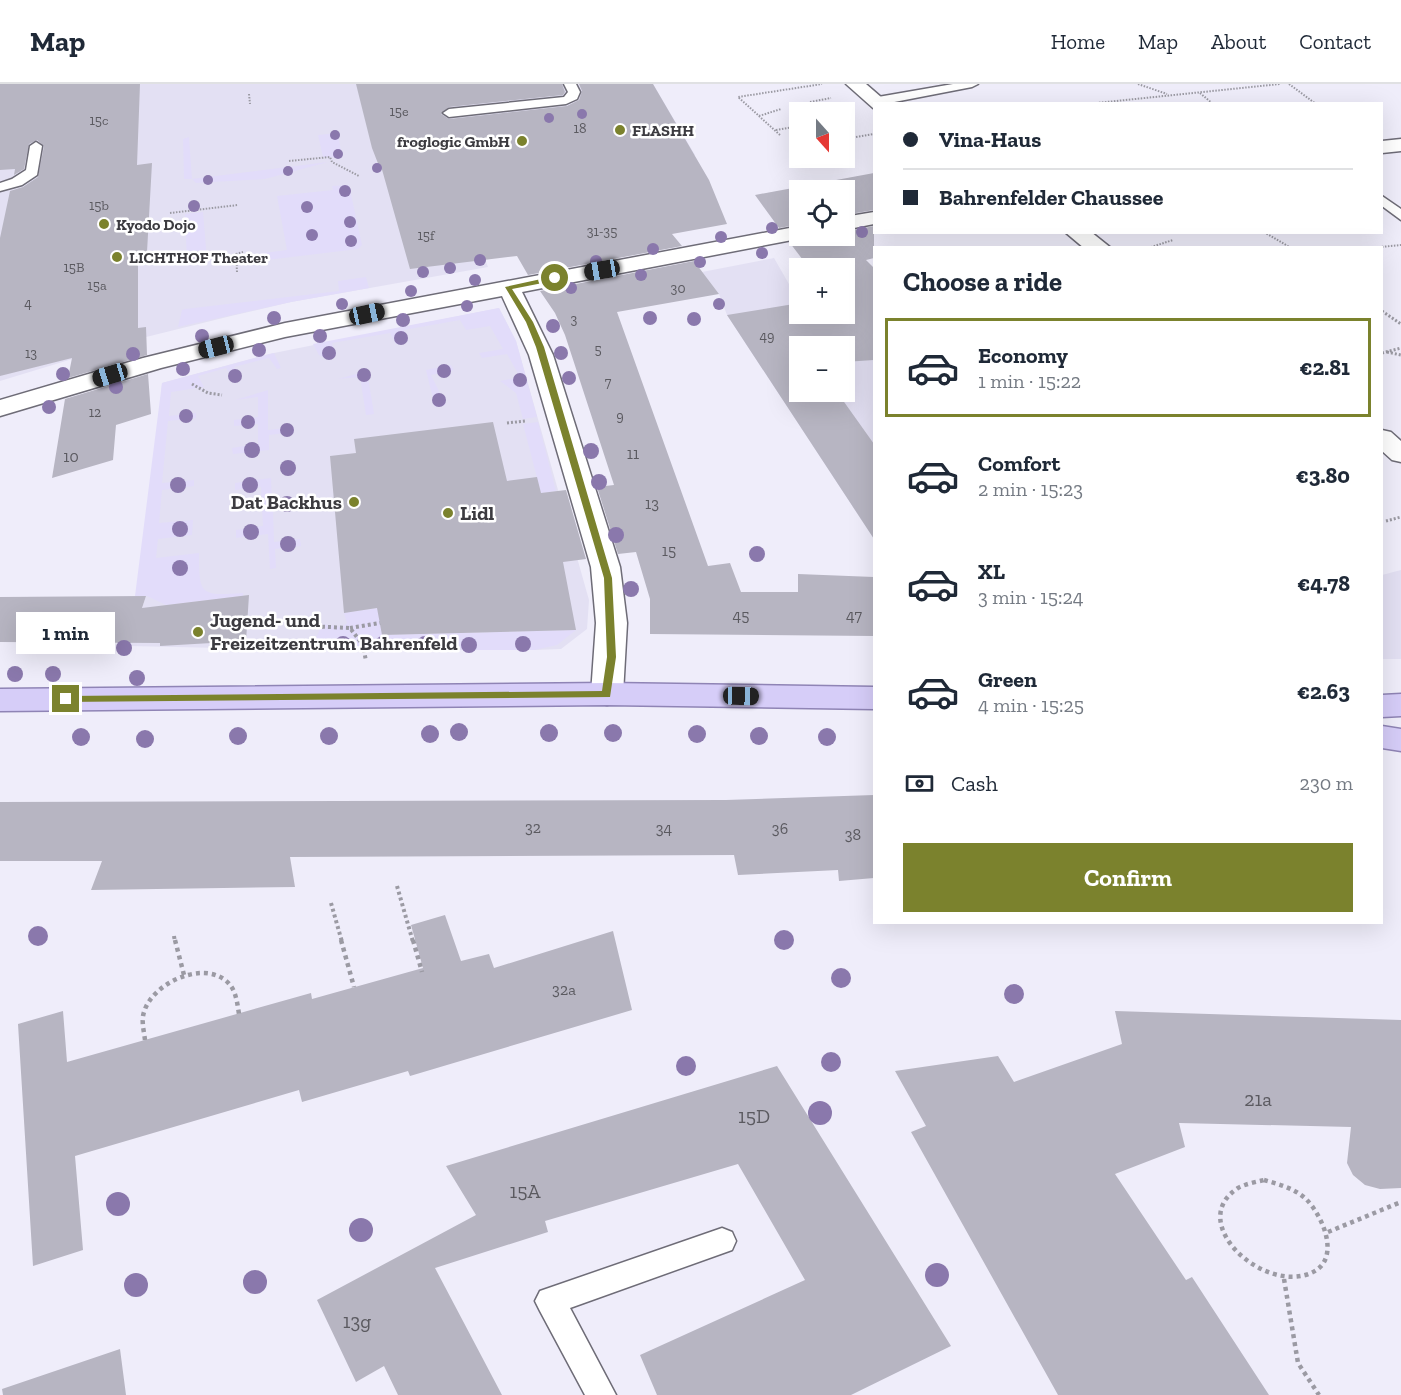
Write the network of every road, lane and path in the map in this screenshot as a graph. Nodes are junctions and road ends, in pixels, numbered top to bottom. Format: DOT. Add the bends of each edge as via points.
graph roads {
  1 [pos="570,84"];
  2 [pos="822,84"];
  3 [pos="855,84"];
  4 [pos="972,84"];
  5 [pos="1138,84"];
  6 [pos="1280,84"];
  7 [pos="1289,84"];
  8 [pos="1200,92"];
  9 [pos="249,94"];
  10 [pos="1170,95"];
  11 [pos="879,102"];
  12 [pos="1115,102"];
  13 [pos="1212,102"];
  14 [pos="1313,102"];
  15 [pos="250,104"];
  16 [pos="781,109"];
  17 [pos="449,112"];
  18 [pos="759,116"];
  19 [pos="789,128"];
  20 [pos="775,130"];
  21 [pos="873,134"];
  22 [pos="780,135"];
  23 [pos="856,137"];
  24 [pos="1401,145"];
  25 [pos="36,146"];
  26 [pos="1383,147"];
  27 [pos="289,161"];
  28 [pos="359,176"];
  29 [pos="0,187"];
  30 [pos="1383,202"];
  31 [pos="238,205"];
  32 [pos="170,213"];
  33 [pos="1401,216"];
  34 [pos="873,218"];
  35 [pos="855,222"];
  36 [pos="789,234"];
  37 [pos="1078,234"];
  38 [pos="1267,234"];
  39 [pos="1173,240"];
  40 [pos="1401,244"];
  41 [pos="1097,246"];
  42 [pos="1154,246"];
  43 [pos="1288,246"];
  44 [pos="1383,246"];
  45 [pos="243,252"];
  46 [pos="237,272"];
  47 [pos="508,287"];
  48 [pos="1383,312"];
  49 [pos="1400,322"];
  50 [pos="1401,348"];
  51 [pos="1387,352"];
  52 [pos="1383,353"];
  53 [pos="1401,355"];
  54 [pos="0,408"];
  55 [pos="526,420"];
  56 [pos="507,423"];
  57 [pos="1383,439"];
  58 [pos="1401,454"];
  59 [pos="1401,517"];
  60 [pos="1386,521"];
  61 [pos="380,623"];
  62 [pos="286,625"];
  63 [pos="350,628"];
  64 [pos="366,661"];
  65 [pos="607,694"];
  66 [pos="873,698"];
  67 [pos="0,700"];
  68 [pos="1401,705"];
  69 [pos="1383,706"];
  70 [pos="1383,736"];
  71 [pos="1401,740"];
  72 [pos="397,886"];
  73 [pos="331,903"];
  74 [pos="174,936"];
  75 [pos="422,972"];
  76 [pos="184,975"];
  77 [pos="354,987"];
  78 [pos="239,1014"];
  79 [pos="145,1040"];
  80 [pos="1401,1202"];
  81 [pos="1328,1232"];
  82 [pos="722,1241"];
  83 [pos="1284,1279"];
  84 [pos="601,1395"];
  85 [pos="1319,1395"];
  1 -- 17 [label="lane" via="573,97 566,100"];
  2 -- 18 [label="path" via="738,97"];
  3 -- 11 [label="street"];
  4 -- 11 [label="lane"];
  5 -- 10 [label="path"];
  6 -- 8 [label="path"];
  7 -- 14 [label="path"];
  8 -- 10 [label="path"];
  8 -- 13 [label="path"];
  9 -- 15 [label="path"];
  10 -- 12 [label="path"];
  16 -- 18 [label="path"];
  18 -- 20 [label="path"];
  19 -- 20 [label="path"];
  20 -- 22 [label="path"];
  21 -- 23 [label="path"];
  24 -- 26 [label="street"];
  25 -- 29 [label="lane" via="32,172"];
  27 -- 28 [label="path" via="330,157 332,162"];
  30 -- 33 [label="lane"];
  31 -- 32 [label="path"];
  34 -- 35 [label="street"];
  36 -- 47 [label="street"];
  37 -- 41 [label="street"];
  38 -- 43 [label="path"];
  39 -- 42 [label="path"];
  40 -- 44 [label="path"];
  45 -- 46 [label="path" via="236,255"];
  47 -- 54 [label="street" via="285,330 152,363"];
  47 -- 65 [label="street" via="540,347 608,578 611,646"];
  48 -- 49 [label="path"];
  50 -- 51 [label="path"];
  51 -- 52 [label="path"];
  51 -- 53 [label="path"];
  55 -- 56 [label="path"];
  57 -- 58 [label="street"];
  59 -- 60 [label="path"];
  61 -- 63 [label="path"];
  62 -- 63 [label="path"];
  63 -- 64 [label="path" via="363,645"];
  65 -- 66 [label="main road"];
  65 -- 67 [label="main road"];
  68 -- 69 [label="main road"];
  70 -- 71 [label="main road"];
  72 -- 75 [label="path"];
  73 -- 77 [label="path"];
  74 -- 76 [label="path"];
  76 -- 78 [label="path" via="222,979 234,990"];
  76 -- 79 [label="path" via="156,992 150,1001 144,1012"];
  80 -- 81 [label="path"];
  81 -- 83 [label="path" via="1328,1251 1320,1266 1304,1276"];
  81 -- 83 [label="path" via="1320,1214 1304,1197 1285,1186 1264,1180 1245,1183 1230,1192 1221,1207 1220,1225 1227,1244 1242,1261 1262,1273"];
  82 -- 84 [label="lane" via="550,1301"];
  83 -- 85 [label="path" via="1298,1363"];
}
